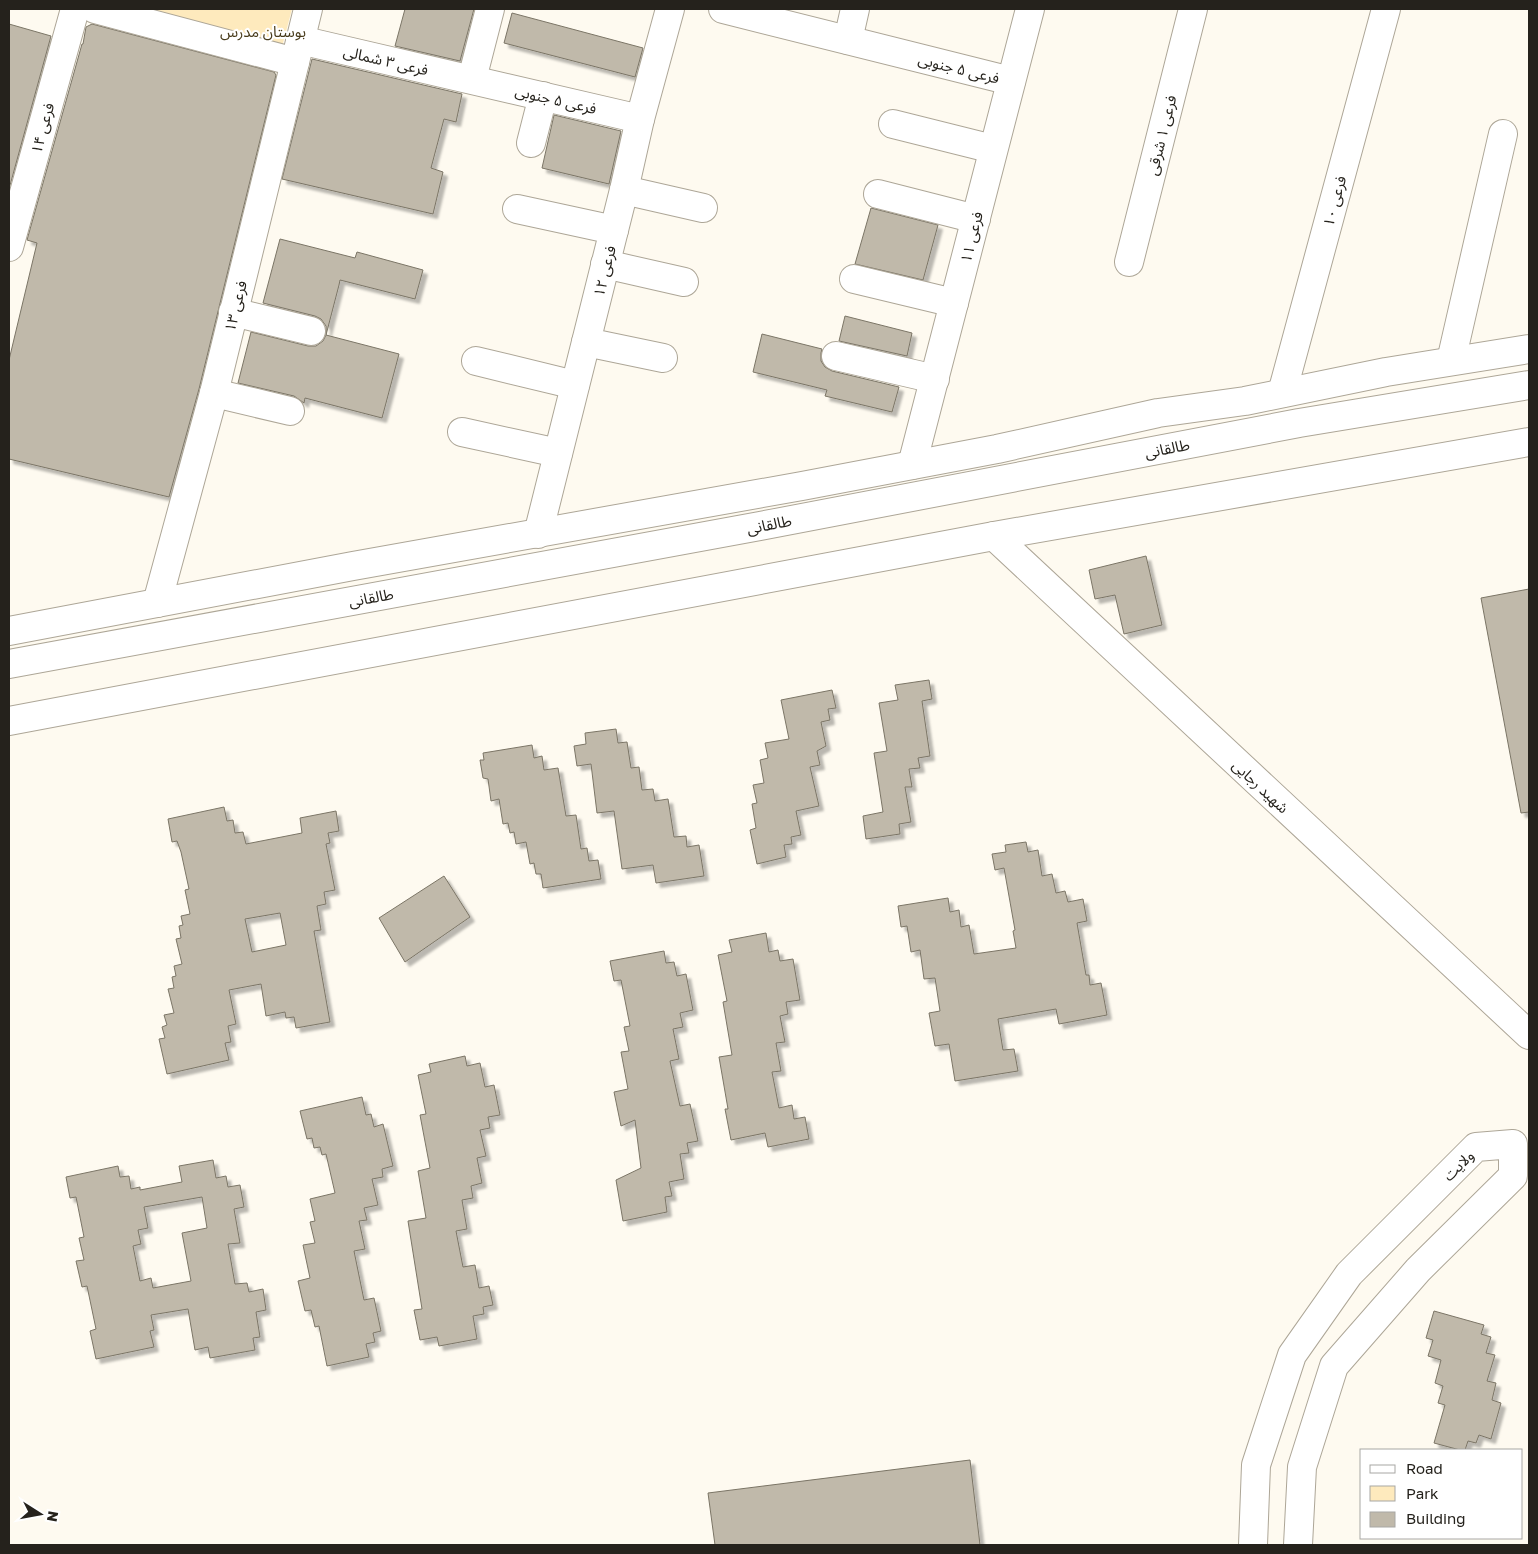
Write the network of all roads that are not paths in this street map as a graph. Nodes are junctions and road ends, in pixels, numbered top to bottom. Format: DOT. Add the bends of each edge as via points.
graph roads {
  1 [pos="75,9"];
  2 [pos="95,9"];
  3 [pos="308,9"];
  4 [pos="490,9"];
  5 [pos="670,9"];
  6 [pos="723,9"];
  7 [pos="855,9"];
  8 [pos="1030,9"];
  9 [pos="1193,9"];
  10 [pos="1386,9"];
  11 [pos="848,40"];
  12 [pos="298,51"];
  13 [pos="472,79"];
  14 [pos="1011,81"];
  15 [pos="543,96"];
  16 [pos="640,119"];
  17 [pos="893,124"];
  18 [pos="1503,134"];
  19 [pos="531,143"];
  20 [pos="993,149"];
  21 [pos="624,190"];
  22 [pos="878,194"];
  23 [pos="703,208"];
  24 [pos="517,209"];
  25 [pos="976,219"];
  26 [pos="614,230"];
  27 [pos="9,247"];
  28 [pos="1129,262"];
  29 [pos="605,264"];
  30 [pos="854,279"];
  31 [pos="684,282"];
  32 [pos="954,303"];
  33 [pos="233,312"];
  34 [pos="311,332"];
  35 [pos="586,342"];
  36 [pos="1529,349"];
  37 [pos="836,356"];
  38 [pos="663,358"];
  39 [pos="476,361"];
  40 [pos="1450,361"];
  41 [pos="935,379"];
  42 [pos="1529,385"];
  43 [pos="575,386"];
  44 [pos="214,393"];
  45 [pos="1282,393"];
  46 [pos="290,411"];
  47 [pos="462,432"];
  48 [pos="1529,442"];
  49 [pos="558,453"];
  50 [pos="912,465"];
  51 [pos="538,534"];
  52 [pos="994,536"];
  53 [pos="157,603"];
  54 [pos="9,631"];
  55 [pos="9,664"];
  56 [pos="9,721"];
  57 [pos="1529,1035"];
  58 [pos="1252,1545"];
  59 [pos="1298,1545"];
  1 -- 27 [label="street, فرعی ۱۴"];
  2 -- 12 [label="street, فرعی ۳ شمالی" via="190,34"];
  3 -- 12 [label="street, فرعی ۱۳"];
  4 -- 13 [label="street"];
  5 -- 16 [label="street, فرعی ۱۲"];
  6 -- 11 [label="street, فرعی ۵ جنوبی"];
  7 -- 11 [label="street"];
  8 -- 14 [label="street, فرعی ۱۱"];
  9 -- 28 [label="street, فرعی ۱ شرقی"];
  10 -- 45 [label="street, فرعی ۱۰"];
  11 -- 14 [label="street, فرعی ۵ جنوبی"];
  12 -- 13 [label="street, فرعی ۳ شمالی"];
  12 -- 33 [label="street, فرعی ۱۳"];
  13 -- 15 [label="street, فرعی ۵ جنوبی"];
  14 -- 20 [label="street, فرعی ۱۱"];
  15 -- 16 [label="street, فرعی ۵ جنوبی"];
  15 -- 19 [label="street"];
  16 -- 21 [label="street, فرعی ۱۲"];
  17 -- 20 [label="street"];
  18 -- 40 [label="street"];
  20 -- 25 [label="street, فرعی ۱۱"];
  21 -- 23 [label="street"];
  21 -- 26 [label="street, فرعی ۱۲"];
  22 -- 25 [label="street"];
  24 -- 26 [label="street"];
  25 -- 32 [label="street, فرعی ۱۱"];
  26 -- 29 [label="street, فرعی ۱۲"];
  29 -- 31 [label="street"];
  29 -- 35 [label="street, فرعی ۱۲"];
  30 -- 32 [label="street"];
  32 -- 41 [label="street, فرعی ۱۱"];
  33 -- 34 [label="street"];
  33 -- 44 [label="street, فرعی ۱۳"];
  35 -- 38 [label="street"];
  35 -- 43 [label="street, فرعی ۱۲"];
  36 -- 40 [label="street"];
  37 -- 41 [label="street"];
  39 -- 43 [label="street"];
  40 -- 45 [label="street"];
  41 -- 50 [label="street, فرعی ۱۱"];
  42 -- 55 [label="street, طالقانی" via="1299,422 770,524"];
  43 -- 49 [label="street, فرعی ۱۲"];
  44 -- 46 [label="street"];
  44 -- 53 [label="street, فرعی ۱۳"];
  45 -- 50 [label="street" via="1158,414"];
  47 -- 49 [label="street"];
  48 -- 52 [label="street"];
  49 -- 51 [label="street, فرعی ۱۲"];
  50 -- 51 [label="street"];
  51 -- 53 [label="street"];
  52 -- 56 [label="street"];
  52 -- 57 [label="street, شهید رجایی"];
  53 -- 54 [label="street"];
  58 -- 59 [label="street, ولایت" via="1256,1465 1292,1355 1349,1274 1476,1147 1513,1144 1512,1176 1418,1270 1334,1366 1302,1467"];
}
